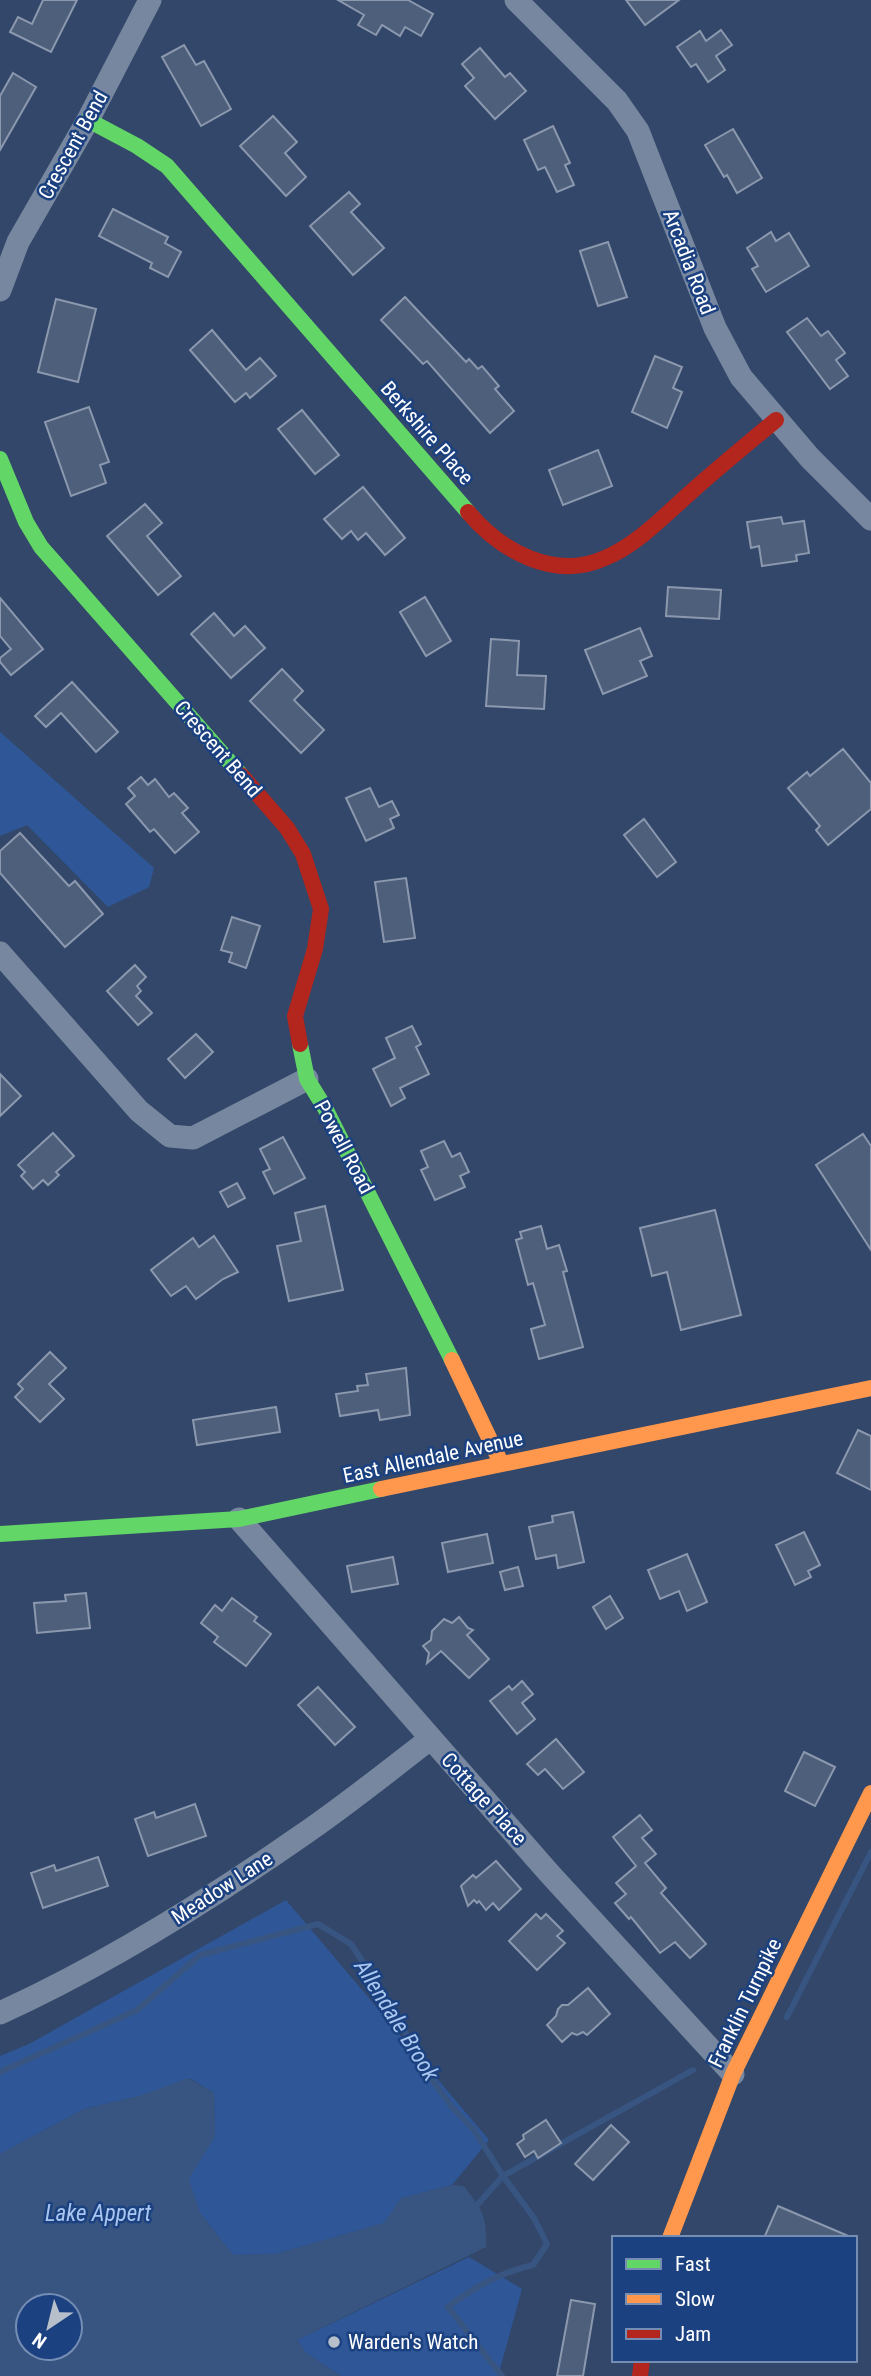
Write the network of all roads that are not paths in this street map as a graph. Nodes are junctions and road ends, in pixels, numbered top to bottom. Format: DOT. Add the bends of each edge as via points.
graph roads {
  1 [pos="150,0"];
  2 [pos="516,0"];
  3 [pos="89,120"];
  4 [pos="0,290"];
  5 [pos="776,420"];
  6 [pos="0,459"];
  7 [pos="871,519"];
  8 [pos="0,953"];
  9 [pos="307,1079"];
  10 [pos="871,1388"];
  11 [pos="501,1463"];
  12 [pos="239,1520"];
  13 [pos="0,1534"];
  14 [pos="430,1739"];
  15 [pos="871,1793"];
  16 [pos="0,2013"];
  17 [pos="733,2074"];
  18 [pos="671,2236"];
  1 -- 3 [label="street, Crescent Bend"];
  2 -- 5 [label="street, Arcadia Road" via="617,101 638,131 715,328 741,377"];
  3 -- 4 [label="street, Crescent Bend" via="18,242"];
  3 -- 5 [label="street, Berkshire Place" via="167,166 480,526 517,554 566,566 590,564 613,554"];
  5 -- 7 [label="street, Arcadia Road"];
  6 -- 9 [label="street, Crescent Bend" via="41,547 287,828 303,854 321,909 315,950 295,1016"];
  8 -- 9 [label="street, Powell Road" via="139,1111 170,1136 193,1138"];
  9 -- 11 [label="street, Powell Road" via="411,1276"];
  10 -- 11 [label="street, East Allendale Avenue"];
  11 -- 12 [label="street, East Allendale Avenue"];
  12 -- 13 [label="street, East Allendale Avenue"];
  12 -- 14 [label="street, Cottage Place"];
  14 -- 16 [label="street, Meadow Lane" via="299,1838 175,1919"];
  14 -- 17 [label="street, Cottage Place"];
  15 -- 17 [label="street, Franklin Turnpike"];
  17 -- 18 [label="street, Franklin Turnpike"];
}
